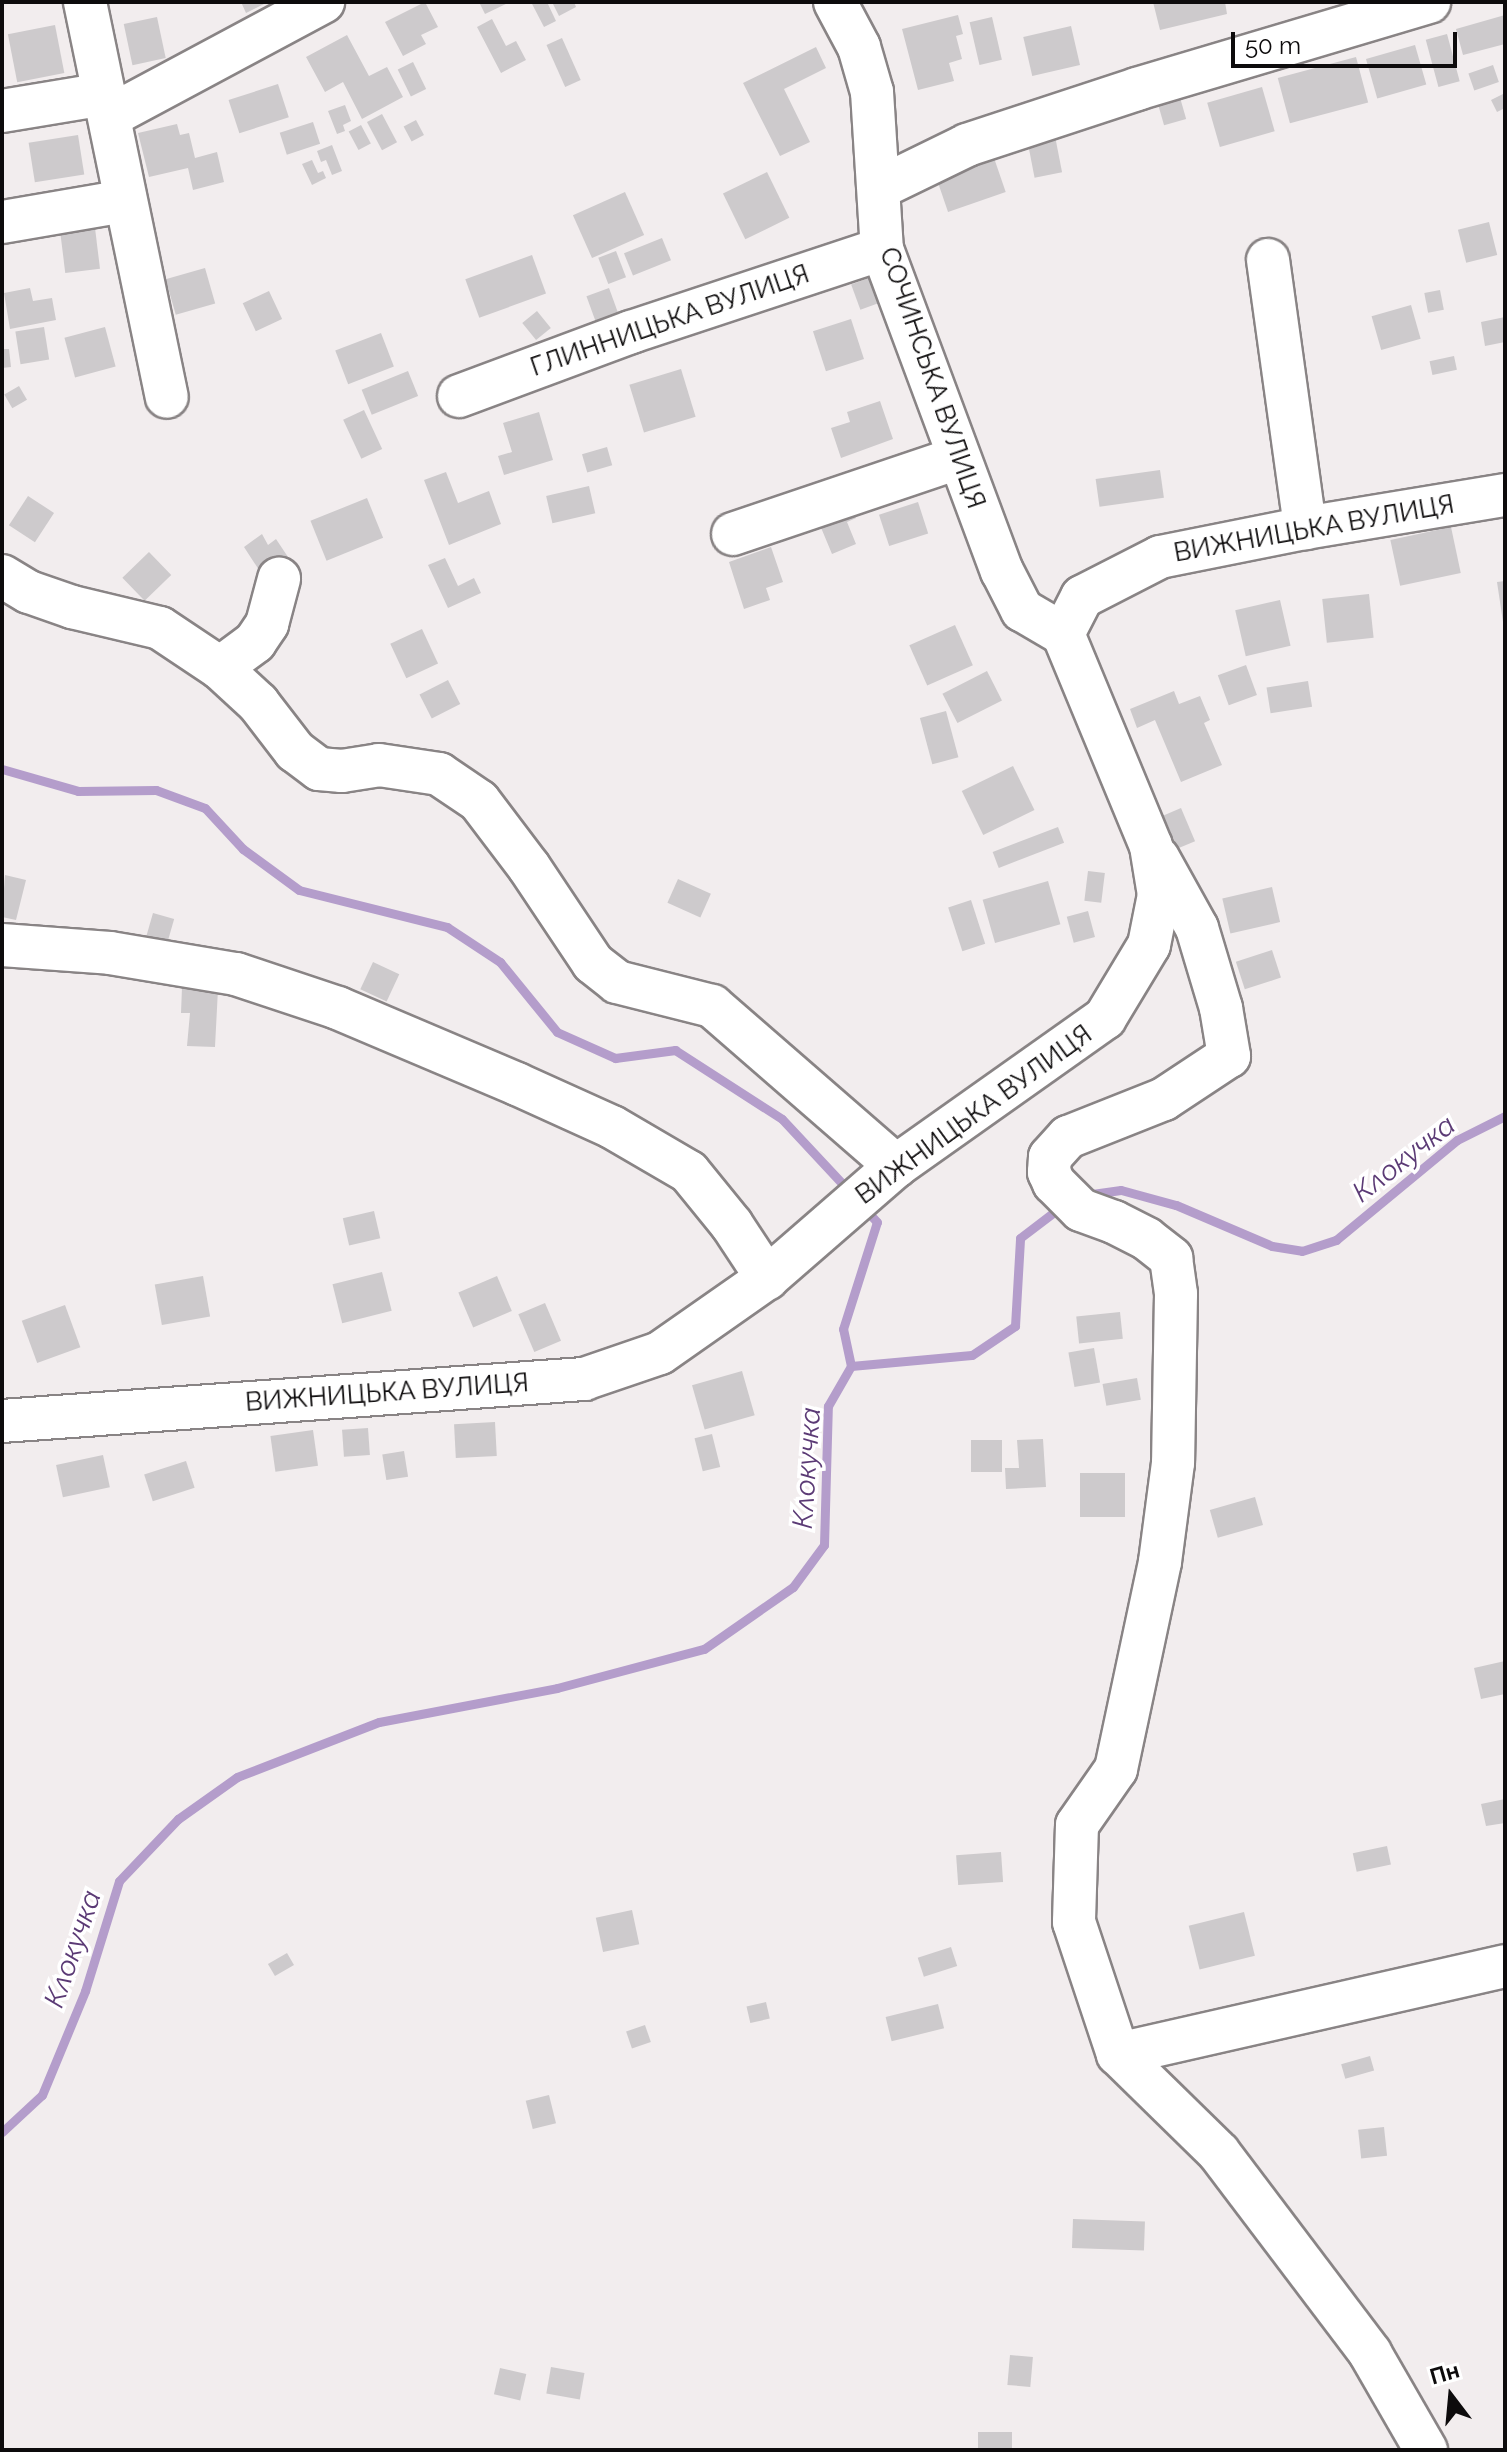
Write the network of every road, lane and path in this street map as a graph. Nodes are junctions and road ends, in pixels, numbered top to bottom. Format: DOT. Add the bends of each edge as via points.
graph roads {
  1 [pos="85,2"];
  2 [pos="323,2"];
  3 [pos="835,2"];
  4 [pos="1429,2"];
  5 [pos="107,105"];
  6 [pos="2,111"];
  7 [pos="879,188"];
  8 [pos="125,201"];
  9 [pos="2,222"];
  10 [pos="882,249"];
  11 [pos="1268,260"];
  12 [pos="459,396"];
  13 [pos="167,397"];
  14 [pos="958,458"];
  15 [pos="1505,495"];
  16 [pos="1305,528"];
  17 [pos="733,534"];
  18 [pos="2,576"];
  19 [pos="279,579"];
  20 [pos="1063,634"];
  21 [pos="220,668"];
  22 [pos="1151,846"];
  23 [pos="2,945"];
  24 [pos="887,1173"];
  25 [pos="767,1278"];
  26 [pos="2,1421"];
  27 [pos="1505,1966"];
  28 [pos="1118,2054"];
  29 [pos="1426,2450"];
  1 -- 5 [label="street"];
  2 -- 5 [label="street"];
  3 -- 7 [label="street, СОЧИНСЬКА ВУЛИЦЯ" via="859,47 872,92"];
  4 -- 7 [label="street" via="967,145"];
  5 -- 6 [label="street"];
  5 -- 8 [label="street"];
  7 -- 10 [label="street, СОЧИНСЬКА ВУЛИЦЯ"];
  8 -- 9 [label="street"];
  8 -- 13 [label="street"];
  10 -- 12 [label="street, ГЛИННИЦЬКА ВУЛИЦЯ"];
  10 -- 14 [label="street, СОЧИНСЬКА ВУЛИЦЯ"];
  11 -- 16 [label="street"];
  14 -- 17 [label="street"];
  14 -- 20 [label="street, СОЧИНСЬКА ВУЛИЦЯ" via="1022,610"];
  15 -- 16 [label="street, ВИЖНИЦЬКА ВУЛИЦЯ"];
  16 -- 20 [label="street, ВИЖНИЦЬКА ВУЛИЦЯ" via="1160,557 1082,597"];
  18 -- 21 [label="street" via="72,607 160,628"];
  19 -- 21 [label="street" via="267,624 255,642"];
  20 -- 22 [label="street, ВИЖНИЦЬКА ВУЛИЦЯ"];
  21 -- 24 [label="street" via="258,703 295,751 319,769 379,765 439,774 479,801 593,963 617,982 712,1006"];
  22 -- 24 [label="street, ВИЖНИЦЬКА ВУЛИЦЯ" via="1159,895 1149,945 1105,1018"];
  22 -- 28 [label="street" via="1197,928 1229,1056 1164,1099 1068,1137 1050,1157 1049,1172 1068,1197 1171,1258 1176,1294 1173,1463 1160,1562 1116,1769 1077,1825 1074,1922"];
  23 -- 25 [label="street" via="110,953 236,974 338,1008 517,1084 612,1127 689,1172"];
  24 -- 25 [label="street, ВИЖНИЦЬКА ВУЛИЦЯ"];
  25 -- 26 [label="street, ВИЖНИЦЬКА ВУЛИЦЯ" via="660,1353 584,1379"];
  27 -- 28 [label="street"];
  28 -- 29 [label="street" via="1219,2153 1370,2353"];
}
